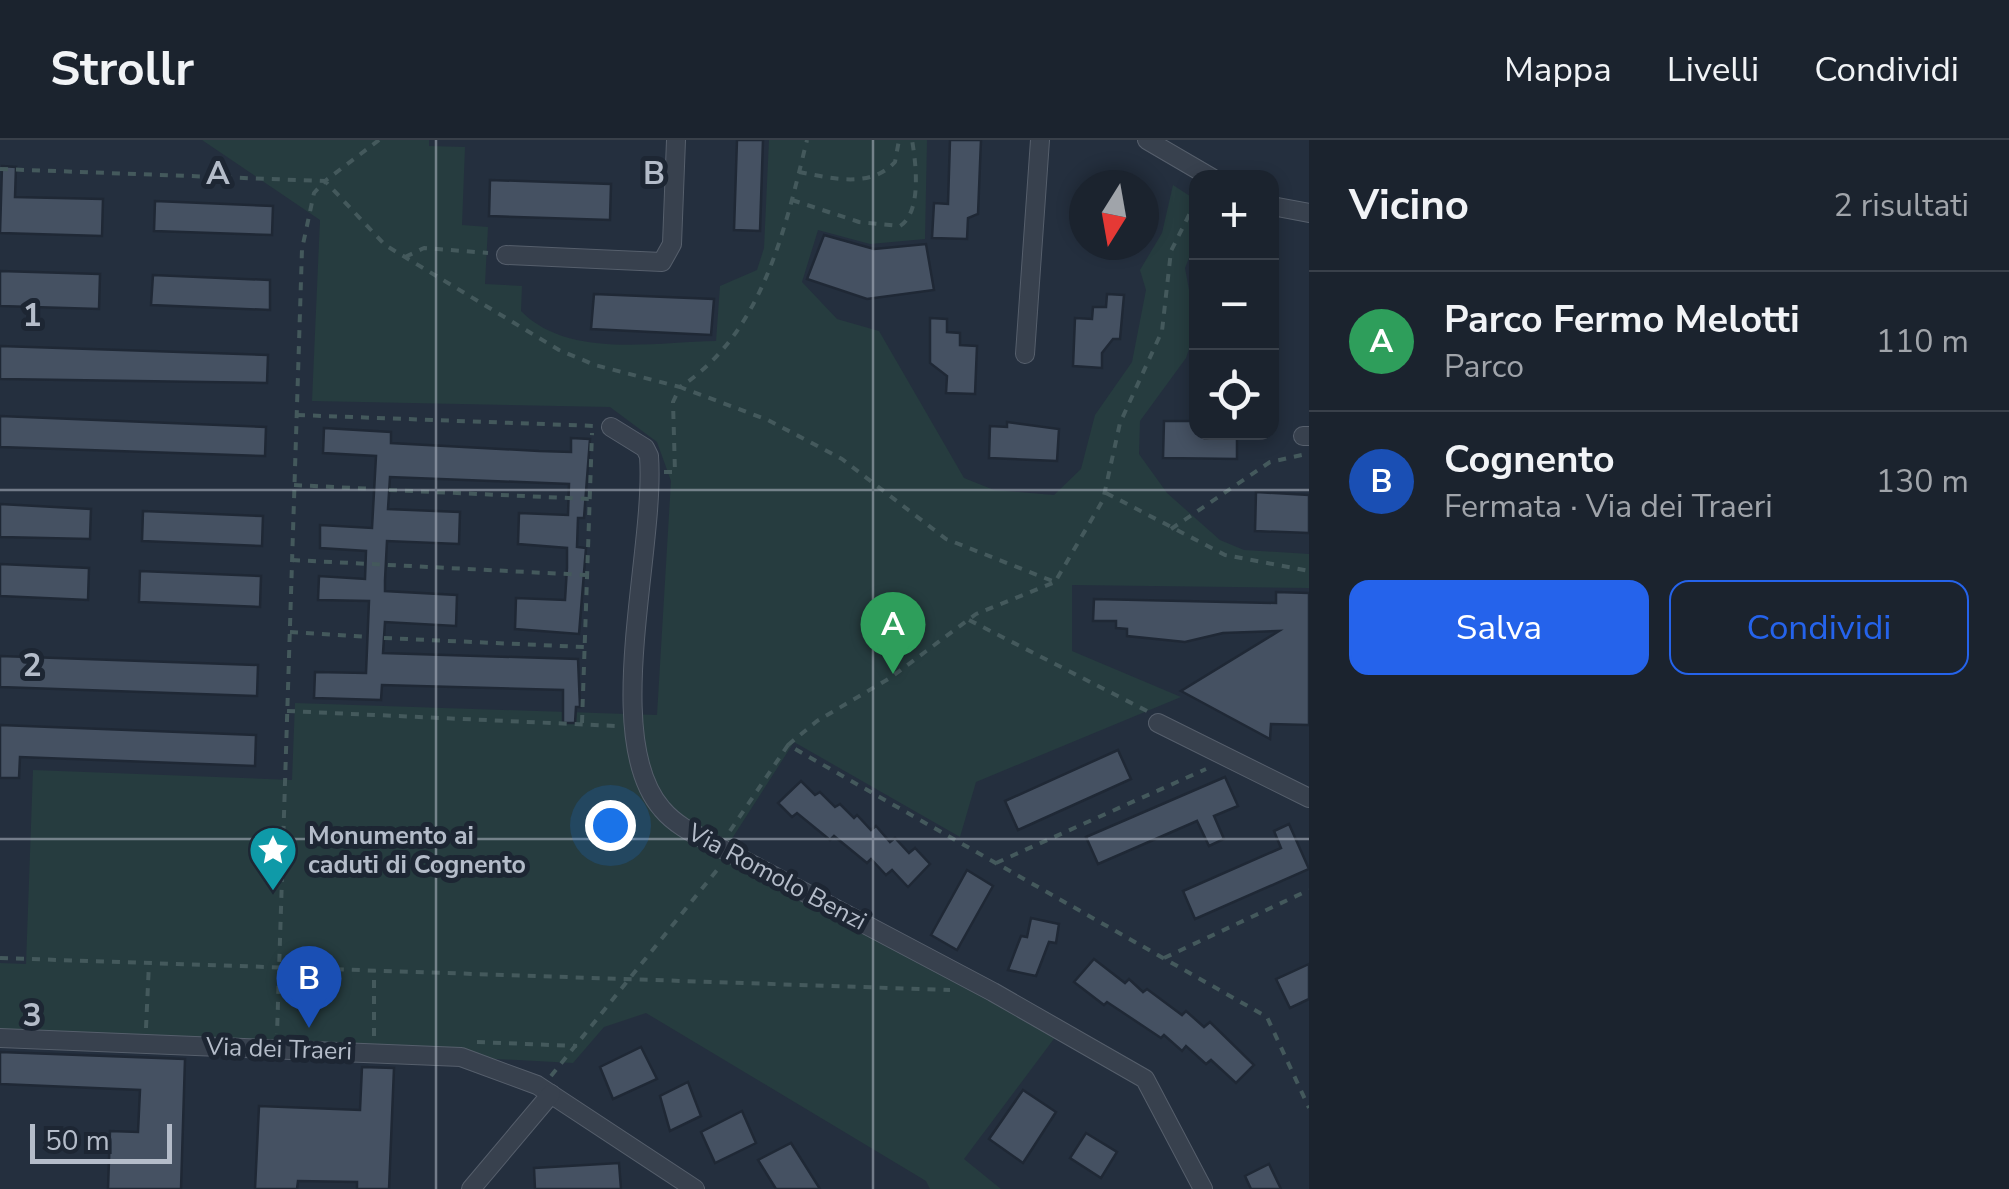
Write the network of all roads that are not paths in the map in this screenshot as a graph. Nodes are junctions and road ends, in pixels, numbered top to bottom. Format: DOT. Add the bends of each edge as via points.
graph roads {
  1 [pos="676,140"];
  2 [pos="1040,140"];
  3 [pos="1147,140"];
  4 [pos="1198,170"];
  5 [pos="1279,207"];
  6 [pos="1309,213"];
  7 [pos="506,256"];
  8 [pos="1025,354"];
  9 [pos="602,426"];
  10 [pos="1158,723"];
  11 [pos="1309,798"];
  12 [pos="0,1038"];
  13 [pos="546,1091"];
  14 [pos="471,1189"];
  15 [pos="695,1189"];
  16 [pos="1203,1189"];
  1 -- 7 [label="street" via="672,244 662,262"];
  2 -- 8 [label="street"];
  3 -- 4 [label="street"];
  5 -- 6 [label="street"];
  9 -- 16 [label="street, Via Romolo Benzi" via="645,448 649,472 631,727 647,787 660,807 674,822 1145,1079"];
  10 -- 11 [label="street"];
  12 -- 13 [label="street, Via dei Traeri" via="461,1057"];
  13 -- 14 [label="street"];
  13 -- 15 [label="street, Via dei Traeri"];
}
